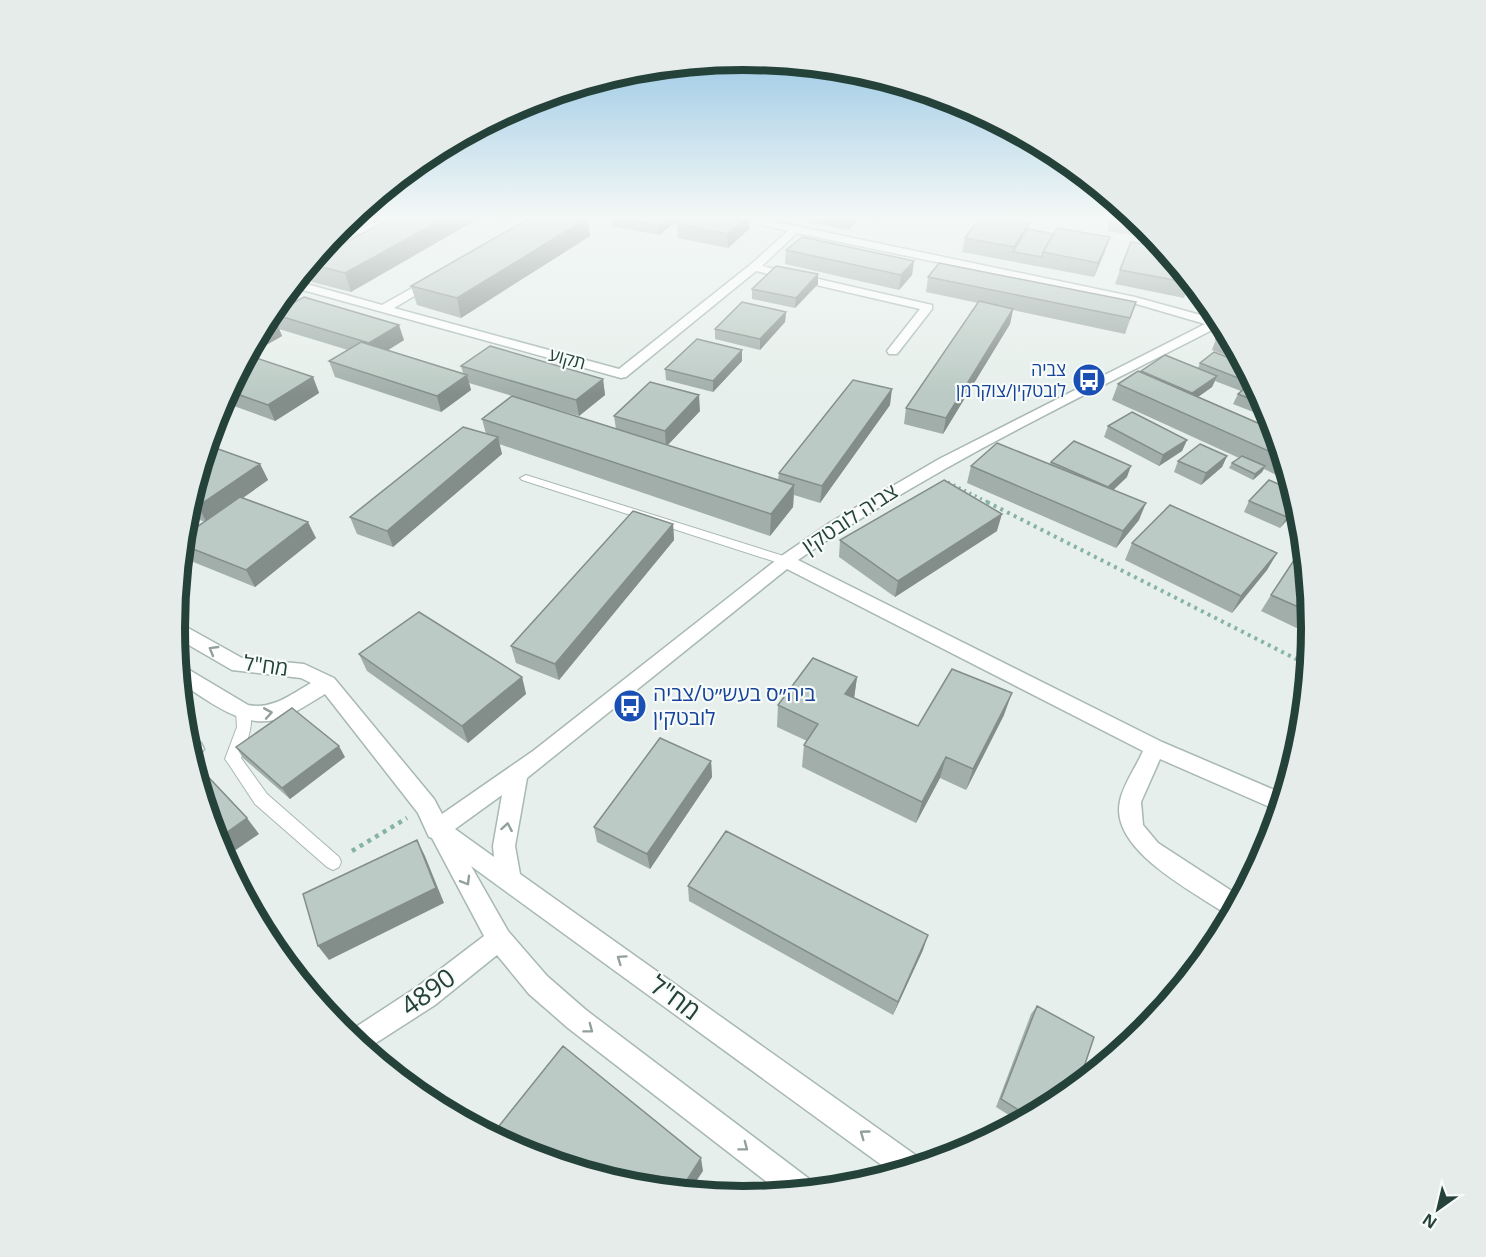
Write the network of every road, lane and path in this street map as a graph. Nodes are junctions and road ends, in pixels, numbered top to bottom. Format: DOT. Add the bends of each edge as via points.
graph roads {
  1 [pos="438,278"];
  2 [pos="741,278"];
  3 [pos="800,278"];
  4 [pos="1030,278"];
  5 [pos="302,286"];
  6 [pos="384,309"];
  7 [pos="1208,319"];
  8 [pos="1211,325"];
  9 [pos="893,351"];
  10 [pos="926,471"];
  11 [pos="526,478"];
  12 [pos="786,561"];
  13 [pos="185,634"];
  14 [pos="1300,660"];
  15 [pos="187,678"];
  16 [pos="327,683"];
  17 [pos="243,712"];
  18 [pos="1155,747"];
  19 [pos="517,773"];
  20 [pos="1274,800"];
  21 [pos="426,806"];
  22 [pos="437,830"];
  23 [pos="333,862"];
  24 [pos="509,880"];
  25 [pos="1229,902"];
  26 [pos="499,939"];
  27 [pos="363,1037"];
  28 [pos="902,1163"];
  29 [pos="793,1184"];
  1 -- 6 [label="street"];
  2 -- 6 [label="street, תקוע" via="621,374"];
  3 -- 9 [label="street" via="928,307"];
  4 -- 7 [label="street"];
  5 -- 6 [label="street, תקוע"];
  8 -- 10 [label="street, צביה לובטקין"];
  10 -- 12 [label="street, צביה לובטקין" via="827,531"];
  10 -- 14 [label="path"];
  11 -- 12 [label="lane"];
  12 -- 18 [label="street"];
  12 -- 19 [label="street, צביה לובטקין"];
  16 -- 13 [label="street, מח\"ל, one-way" via="304,672 239,666"];
  15 -- 17 [label="street, מח\"ל"];
  17 -- 16 [label="street, מח\"ל, one-way" via="258,715 281,710"];
  16 -- 21 [label="street, מח\"ל"];
  17 -- 23 [label="lane" via="244,727 233,759 261,799"];
  18 -- 20 [label="street"];
  18 -- 25 [label="street" via="1130,802 1132,828 1150,850"];
  19 -- 22 [label="street, צביה לובטקין"];
  24 -- 19 [label="street, one-way" via="504,846"];
  21 -- 22 [label="street, מח\"ל"];
  21 -- 23 [label="path"];
  22 -- 24 [label="street, מח\"ל"];
  22 -- 26 [label="street, מח\"ל, one-way"];
  28 -- 24 [label="street, מח\"ל, one-way"];
  26 -- 27 [label="street, 4890" via="426,996"];
  26 -- 29 [label="street, מח\"ל, one-way" via="538,985 577,1019"];
}
